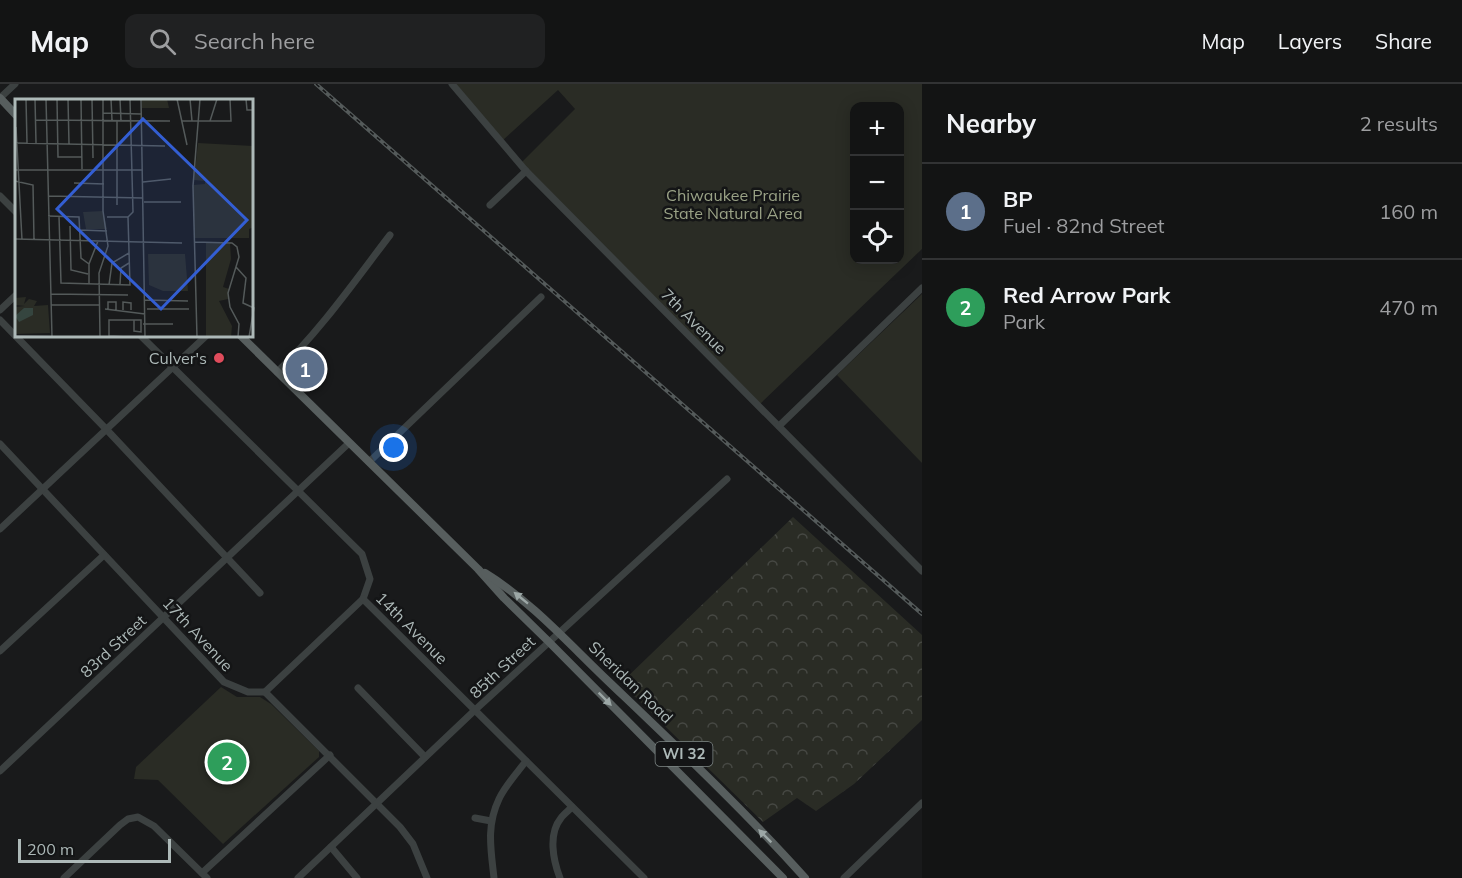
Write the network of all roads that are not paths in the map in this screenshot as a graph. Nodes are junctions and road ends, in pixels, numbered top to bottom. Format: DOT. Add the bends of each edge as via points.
graph roads {
  1 [pos="15,84"];
  2 [pos="452,84"];
  3 [pos="0,98"];
  4 [pos="15,114"];
  5 [pos="526,171"];
  6 [pos="0,196"];
  7 [pos="490,205"];
  8 [pos="15,211"];
  9 [pos="390,235"];
  10 [pos="922,288"];
  11 [pos="15,296"];
  12 [pos="541,297"];
  13 [pos="0,310"];
  14 [pos="0,320"];
  15 [pos="15,335"];
  16 [pos="18,338"];
  17 [pos="143,338"];
  18 [pos="204,338"];
  19 [pos="243,338"];
  20 [pos="172,368"];
  21 [pos="278,372"];
  22 [pos="779,426"];
  23 [pos="107,430"];
  24 [pos="349,442"];
  25 [pos="0,444"];
  26 [pos="369,462"];
  27 [pos="727,479"];
  28 [pos="43,489"];
  29 [pos="297,491"];
  30 [pos="0,529"];
  31 [pos="104,555"];
  32 [pos="227,558"];
  33 [pos="478,568"];
  34 [pos="922,571"];
  35 [pos="260,593"];
  36 [pos="363,599"];
  37 [pos="164,617"];
  38 [pos="560,632"];
  39 [pos="549,642"];
  40 [pos="0,651"];
  41 [pos="358,688"];
  42 [pos="266,692"];
  43 [pos="475,710"];
  44 [pos="330,755"];
  45 [pos="425,756"];
  46 [pos="526,761"];
  47 [pos="0,771"];
  48 [pos="377,803"];
  49 [pos="922,803"];
  50 [pos="572,807"];
  51 [pos="475,818"];
  52 [pos="491,821"];
  53 [pos="331,847"];
  54 [pos="204,875"];
  55 [pos="64,878"];
  56 [pos="298,878"];
  57 [pos="357,878"];
  58 [pos="427,878"];
  59 [pos="494,878"];
  60 [pos="560,878"];
  61 [pos="644,878"];
  62 [pos="783,878"];
  63 [pos="805,878"];
  64 [pos="844,878"];
  1 -- 3 [label="street"];
  2 -- 5 [label="street, 7th Avenue"];
  3 -- 4 [label="main road"];
  5 -- 7 [label="street"];
  5 -- 22 [label="street, 7th Avenue"];
  6 -- 8 [label="street"];
  9 -- 21 [label="street"];
  10 -- 22 [label="street"];
  11 -- 13 [label="street"];
  12 -- 26 [label="street"];
  14 -- 15 [label="street"];
  16 -- 23 [label="street"];
  17 -- 20 [label="street, 14th Avenue"];
  18 -- 20 [label="street"];
  19 -- 21 [label="main road, Sheridan Road / WI 32"];
  20 -- 23 [label="street"];
  20 -- 29 [label="street, 14th Avenue"];
  21 -- 24 [label="main road, Sheridan Road / WI 32"];
  22 -- 34 [label="street, 7th Avenue"];
  23 -- 28 [label="street"];
  23 -- 32 [label="street"];
  24 -- 26 [label="main road, Sheridan Road / WI 32"];
  24 -- 29 [label="street, 83rd Street"];
  25 -- 28 [label="street, 17th Avenue"];
  26 -- 33 [label="main road, Sheridan Road / WI 32"];
  27 -- 38 [label="street, 85th Street"];
  28 -- 30 [label="street"];
  28 -- 31 [label="street, 17th Avenue"];
  29 -- 32 [label="street, 83rd Street"];
  29 -- 36 [label="street, 14th Avenue" via="362,554 370,579"];
  31 -- 37 [label="street, 17th Avenue"];
  31 -- 40 [label="street"];
  32 -- 35 [label="street"];
  32 -- 37 [label="street, 83rd Street"];
  38 -- 33 [label="main road, Sheridan Road / WI 32, one-way"];
  33 -- 39 [label="main road, Sheridan Road / WI 32"];
  36 -- 42 [label="street"];
  36 -- 43 [label="street, 14th Avenue"];
  37 -- 42 [label="street, 17th Avenue" via="224,682 248,692"];
  37 -- 47 [label="street, 83rd Street"];
  38 -- 39 [label="street, 85th Street"];
  63 -- 38 [label="main road, Sheridan Road / WI 32, one-way"];
  39 -- 43 [label="street, 85th Street"];
  39 -- 62 [label="main road, Sheridan Road / WI 32, one-way"];
  41 -- 45 [label="street"];
  42 -- 44 [label="street"];
  43 -- 45 [label="street, 85th Street"];
  43 -- 46 [label="street, 14th Avenue"];
  44 -- 48 [label="street"];
  44 -- 54 [label="street"];
  45 -- 48 [label="street, 85th Street"];
  46 -- 50 [label="street, 14th Avenue"];
  46 -- 52 [label="street" via="499,798"];
  48 -- 53 [label="street, 85th Street"];
  48 -- 58 [label="street" via="413,844"];
  49 -- 64 [label="street"];
  50 -- 60 [label="street" via="560,819 553,837"];
  50 -- 61 [label="street, 14th Avenue"];
  51 -- 52 [label="street"];
  52 -- 59 [label="street"];
  53 -- 56 [label="street, 85th Street"];
  53 -- 57 [label="street"];
  54 -- 55 [label="street" via="154,826 138,817 120,825"];
}
